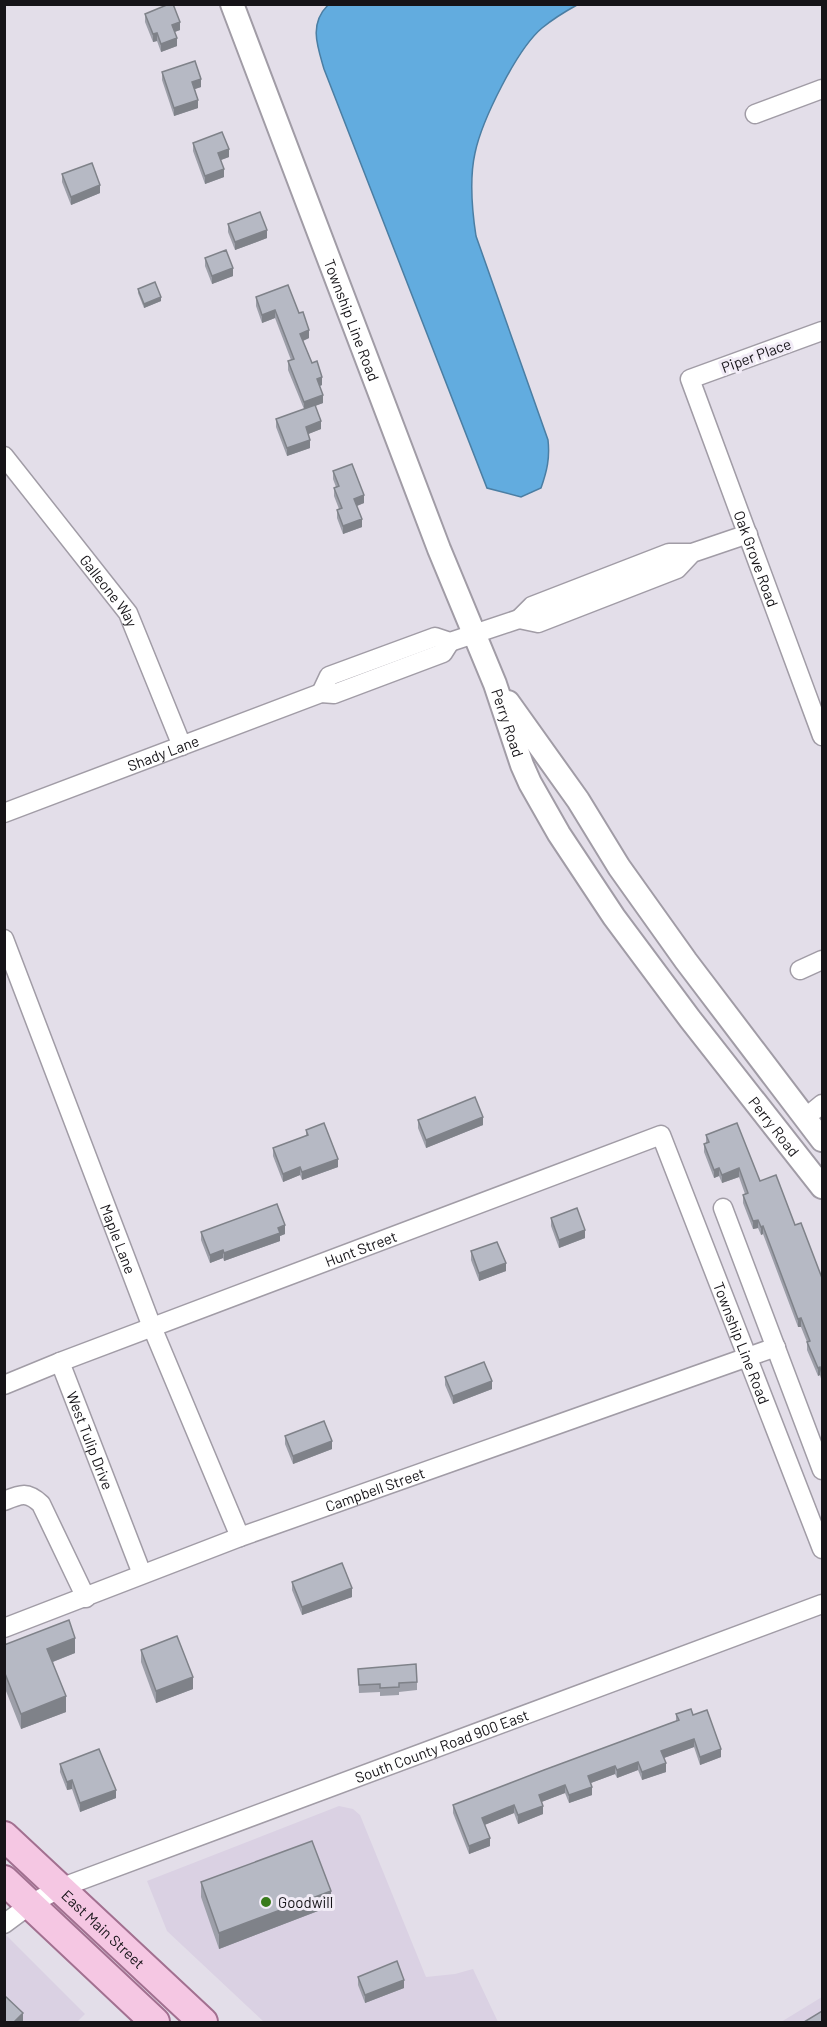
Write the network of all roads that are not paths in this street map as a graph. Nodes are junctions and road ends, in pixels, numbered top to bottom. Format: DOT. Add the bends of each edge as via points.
graph roads {
  1 [pos="232,4"];
  2 [pos="822,89"];
  3 [pos="755,114"];
  4 [pos="822,331"];
  5 [pos="690,379"];
  6 [pos="4,456"];
  7 [pos="748,534"];
  8 [pos="473,634"];
  9 [pos="495,684"];
  10 [pos="822,736"];
  11 [pos="182,746"];
  12 [pos="4,813"];
  13 [pos="4,939"];
  14 [pos="822,960"];
  15 [pos="800,970"];
  16 [pos="814,1111"];
  17 [pos="661,1135"];
  18 [pos="822,1140"];
  19 [pos="822,1187"];
  20 [pos="723,1208"];
  21 [pos="152,1327"];
  22 [pos="776,1347"];
  23 [pos="747,1356"];
  24 [pos="60,1362"];
  25 [pos="4,1385"];
  26 [pos="822,1470"];
  27 [pos="4,1501"];
  28 [pos="240,1537"];
  29 [pos="822,1549"];
  30 [pos="142,1574"];
  31 [pos="86,1598"];
  32 [pos="822,1604"];
  33 [pos="4,1628"];
  34 [pos="4,1836"];
  35 [pos="4,1880"];
  36 [pos="60,1888"];
  37 [pos="31,1904"];
  38 [pos="4,1924"];
  39 [pos="155,2022"];
  40 [pos="203,2022"];
  1 -- 8 [label="street, Township Line Road"];
  2 -- 3 [label="street"];
  4 -- 5 [label="street, Piper Place"];
  5 -- 7 [label="street, Oak Grove Road"];
  6 -- 11 [label="street, Galleone Way" via="128,613"];
  7 -- 8 [label="street" via="692,553 669,554 532,606 519,619"];
  7 -- 10 [label="street, Oak Grove Road"];
  8 -- 9 [label="street, Township Line Road"];
  8 -- 11 [label="street, Shady Lane" via="450,642 444,653 334,694 321,693"];
  9 -- 16 [label="street, Perry Road" via="579,800 619,867 686,961"];
  9 -- 19 [label="street, Perry Road" via="530,783 589,881 690,1020"];
  11 -- 12 [label="street, Shady Lane"];
  13 -- 21 [label="street, Maple Lane"];
  14 -- 15 [label="street"];
  16 -- 18 [label="street, Perry Road"];
  17 -- 21 [label="street, Hunt Street"];
  17 -- 23 [label="street, Township Line Road"];
  20 -- 22 [label="street"];
  21 -- 24 [label="street, Hunt Street"];
  21 -- 28 [label="street, Maple Lane"];
  22 -- 23 [label="street, Campbell Street"];
  22 -- 26 [label="street"];
  23 -- 28 [label="street, Campbell Street"];
  23 -- 29 [label="street, Township Line Road"];
  24 -- 25 [label="street"];
  24 -- 30 [label="street, West Tulip Drive"];
  27 -- 31 [label="street" via="21,1494 41,1504"];
  28 -- 30 [label="street, Campbell Street"];
  30 -- 31 [label="street, Campbell Street"];
  31 -- 33 [label="street, Campbell Street"];
  32 -- 36 [label="street, South County Road 900 East"];
  34 -- 36 [label="main road, East Main Street"];
  35 -- 37 [label="main road"];
  36 -- 37 [label="street, South County Road 900 East"];
  36 -- 40 [label="main road, East Main Street"];
  37 -- 38 [label="street, South County Road 900 East"];
  37 -- 39 [label="main road"];
}
